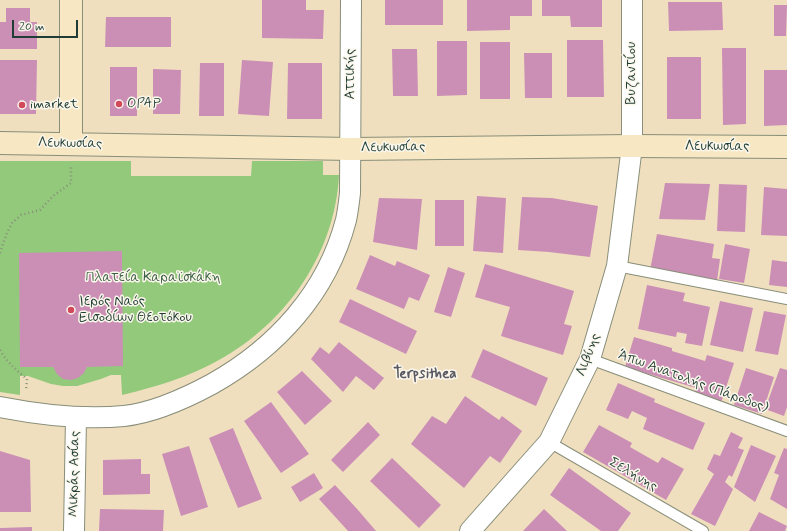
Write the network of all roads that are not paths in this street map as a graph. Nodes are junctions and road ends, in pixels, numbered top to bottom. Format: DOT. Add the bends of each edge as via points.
graph roads {
  1 [pos="71,0"];
  2 [pos="350,0"];
  3 [pos="632,0"];
  4 [pos="0,143"];
  5 [pos="71,143"];
  6 [pos="632,146"];
  7 [pos="787,147"];
  8 [pos="351,149"];
  9 [pos="617,266"];
  10 [pos="787,300"];
  11 [pos="590,359"];
  12 [pos="0,407"];
  13 [pos="76,418"];
  14 [pos="787,431"];
  15 [pos="549,442"];
  16 [pos="74,531"];
  17 [pos="470,531"];
  18 [pos="703,531"];
  1 -- 5 [label="street"];
  2 -- 8 [label="street, Αττικής"];
  3 -- 6 [label="street, Βυζαντίου"];
  4 -- 5 [label="street, Λευκωσίας"];
  5 -- 8 [label="street, Λευκωσίας"];
  6 -- 7 [label="street, Λευκωσίας"];
  6 -- 8 [label="street, Λευκωσίας"];
  6 -- 9 [label="street, Λιβύης"];
  8 -- 13 [label="street, Αττικής" via="350,193 346,220 334,254 314,291 290,324 262,351 195,394 160,407 124,416"];
  9 -- 10 [label="lane"];
  9 -- 11 [label="street, Λιβύης"];
  11 -- 14 [label="lane, Άπω Ανατολής (Πάροδος)"];
  11 -- 15 [label="street, Λιβύης"];
  12 -- 13 [label="street, Αττικής"];
  13 -- 16 [label="street, Μικράς Ασίας"];
  15 -- 17 [label="street, Λιβύης"];
  15 -- 18 [label="lane, Σελήνης"];
}
